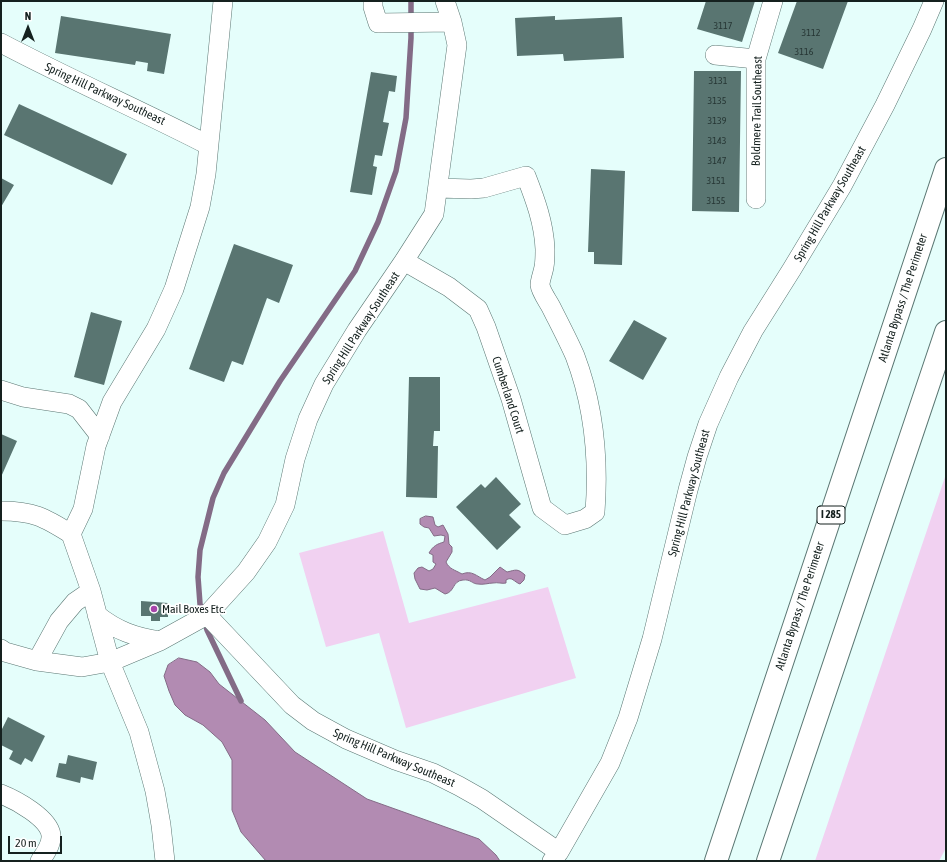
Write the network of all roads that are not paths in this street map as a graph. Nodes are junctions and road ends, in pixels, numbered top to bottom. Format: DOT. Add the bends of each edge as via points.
graph roads {
  1 [pos="223,1"];
  2 [pos="373,1"];
  3 [pos="445,1"];
  4 [pos="773,1"];
  5 [pos="934,1"];
  6 [pos="452,22"];
  7 [pos="1,43"];
  8 [pos="714,55"];
  9 [pos="756,59"];
  10 [pos="208,145"];
  11 [pos="946,169"];
  12 [pos="438,188"];
  13 [pos="756,199"];
  14 [pos="404,261"];
  15 [pos="946,332"];
  16 [pos="1,390"];
  17 [pos="100,436"];
  18 [pos="1,511"];
  19 [pos="71,534"];
  20 [pos="91,591"];
  21 [pos="97,615"];
  22 [pos="207,615"];
  23 [pos="160,641"];
  24 [pos="1,649"];
  25 [pos="38,661"];
  26 [pos="110,662"];
  27 [pos="1,794"];
  28 [pos="555,857"];
  29 [pos="40,861"];
  30 [pos="165,861"];
  31 [pos="716,861"];
  32 [pos="768,861"];
  1 -- 10 [label="street"];
  2 -- 6 [label="street" via="378,23"];
  3 -- 6 [label="street, Spring Hill Parkway Southeast"];
  4 -- 9 [label="street, Boldmere Trail Southeast"];
  5 -- 28 [label="street, Spring Hill Parkway Southeast" via="886,105 842,186 753,331 708,424 690,483 652,639 628,718 610,763"];
  6 -- 12 [label="street, Spring Hill Parkway Southeast" via="457,45"];
  7 -- 10 [label="street, Spring Hill Parkway Southeast"];
  8 -- 9 [label="street"];
  9 -- 13 [label="street, Boldmere Trail Southeast"];
  10 -- 17 [label="street" via="200,207 174,289 156,329 112,402"];
  11 -- 31 [label="highway, Atlanta Bypass / The Perimeter / I 285"];
  12 -- 14 [label="street, Spring Hill Parkway Southeast" via="434,214"];
  12 -- 14 [label="street, Cumberland Court" via="484,188 526,176 539,212 544,242 544,266 540,286 574,356 584,383 592,418 596,450 595,512 585,519 565,525 542,508 511,399 478,308 449,287"];
  14 -- 22 [label="street, Spring Hill Parkway Southeast" via="324,384 295,459 285,505 267,542 246,572"];
  15 -- 32 [label="highway"];
  16 -- 17 [label="street" via="23,397 69,404 79,409"];
  17 -- 19 [label="street" via="84,509"];
  18 -- 19 [label="street" via="38,515"];
  19 -- 20 [label="street"];
  20 -- 21 [label="street"];
  20 -- 25 [label="street" via="75,602 59,621"];
  21 -- 23 [label="street" via="111,626 127,633"];
  21 -- 26 [label="street"];
  22 -- 23 [label="street, Spring Hill Parkway Southeast"];
  22 -- 28 [label="street, Spring Hill Parkway Southeast" via="292,705 313,721 346,739 433,773 459,786 482,799"];
  23 -- 26 [label="street, Spring Hill Parkway Southeast"];
  24 -- 25 [label="street, Spring Hill Parkway Southeast"];
  25 -- 26 [label="street, Spring Hill Parkway Southeast" via="82,667"];
  26 -- 30 [label="street" via="140,732 155,792"];
  27 -- 29 [label="street" via="38,815 49,828 50,842"];
}
